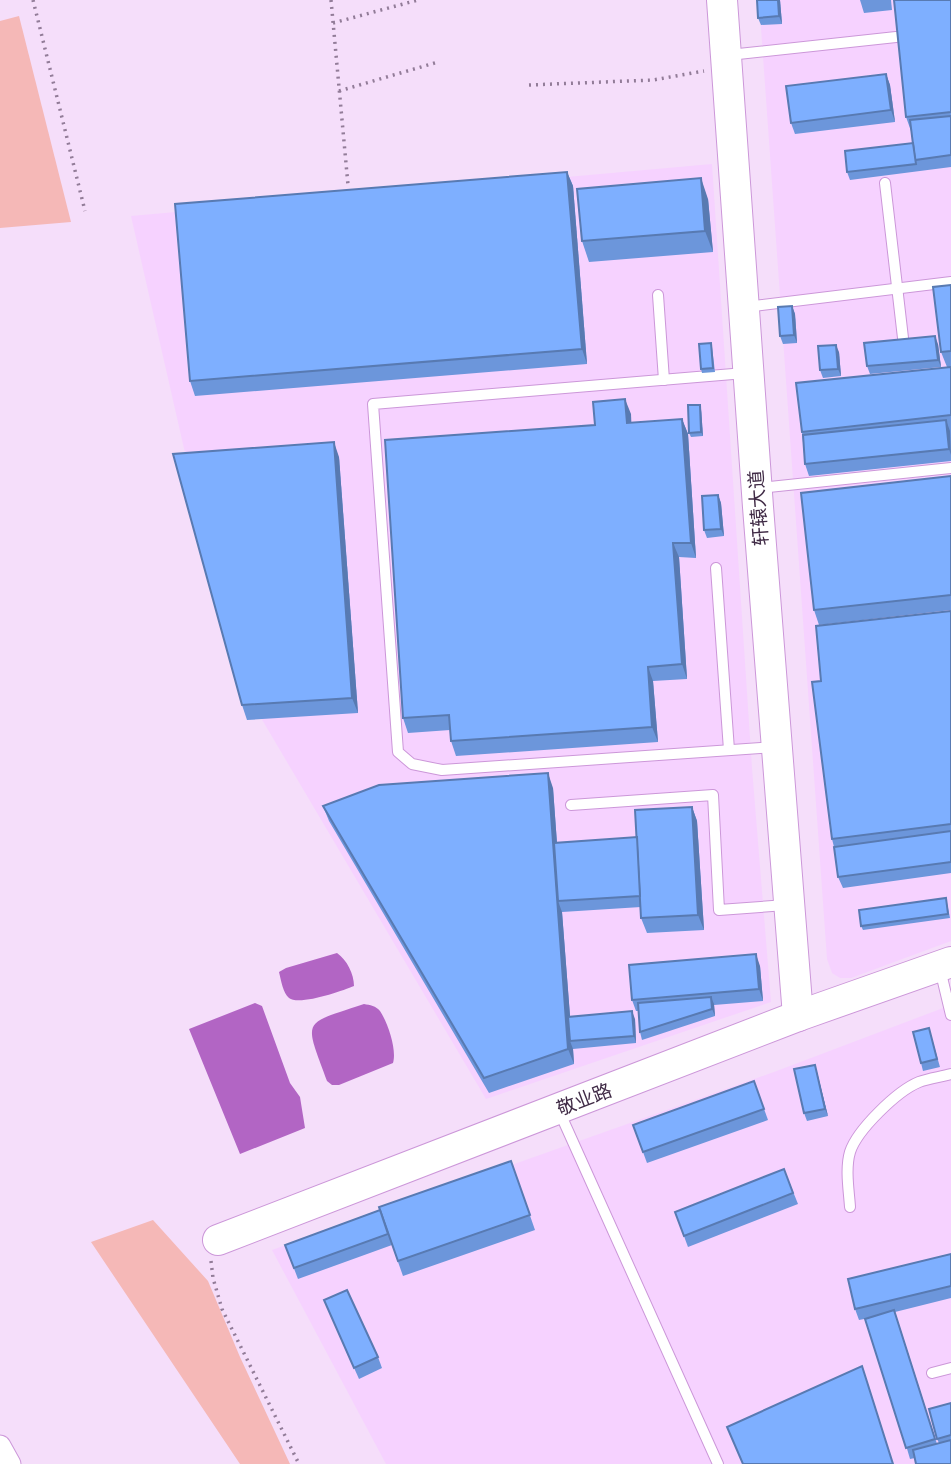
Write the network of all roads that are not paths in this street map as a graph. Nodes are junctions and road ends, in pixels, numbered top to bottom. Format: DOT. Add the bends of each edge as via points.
graph roads {
  1 [pos="722,0"];
  2 [pos="896,37"];
  3 [pos="726,61"];
  4 [pos="885,183"];
  5 [pos="951,282"];
  6 [pos="897,289"];
  7 [pos="658,295"];
  8 [pos="744,308"];
  9 [pos="902,338"];
  10 [pos="748,373"];
  11 [pos="664,380"];
  12 [pos="951,468"];
  13 [pos="756,489"];
  14 [pos="716,568"];
  15 [pos="777,747"];
  16 [pos="729,750"];
  17 [pos="572,805"];
  18 [pos="789,905"];
  19 [pos="945,964"];
  20 [pos="951,1015"];
  21 [pos="798,1016"];
  22 [pos="951,1074"];
  23 [pos="558,1109"];
  24 [pos="850,1208"];
  25 [pos="218,1240"];
  26 [pos="951,1368"];
  27 [pos="932,1373"];
  28 [pos="0,1446"];
  29 [pos="10,1464"];
  30 [pos="718,1464"];
  1 -- 3 [label="street, 轩辕大道"];
  2 -- 3 [label="lane"];
  3 -- 8 [label="street, 轩辕大道"];
  4 -- 6 [label="lane"];
  5 -- 6 [label="lane"];
  6 -- 8 [label="lane"];
  6 -- 9 [label="lane"];
  7 -- 11 [label="lane"];
  8 -- 10 [label="street, 轩辕大道"];
  10 -- 11 [label="lane"];
  10 -- 13 [label="street, 轩辕大道"];
  11 -- 16 [label="lane" via="373,404 398,752 412,764 442,770"];
  12 -- 13 [label="lane"];
  13 -- 15 [label="street, 轩辕大道"];
  14 -- 16 [label="lane"];
  15 -- 16 [label="lane"];
  15 -- 18 [label="street, 轩辕大道"];
  17 -- 18 [label="lane" via="713,795 719,910"];
  18 -- 21 [label="street, 轩辕大道"];
  19 -- 20 [label="lane"];
  19 -- 21 [label="street, 敬业路"];
  21 -- 23 [label="street, 敬业路"];
  22 -- 24 [label="lane" via="908,1088 856,1139 848,1163"];
  23 -- 25 [label="street, 敬业路"];
  23 -- 30 [label="lane"];
  26 -- 27 [label="lane"];
  28 -- 29 [label="street"];
}
